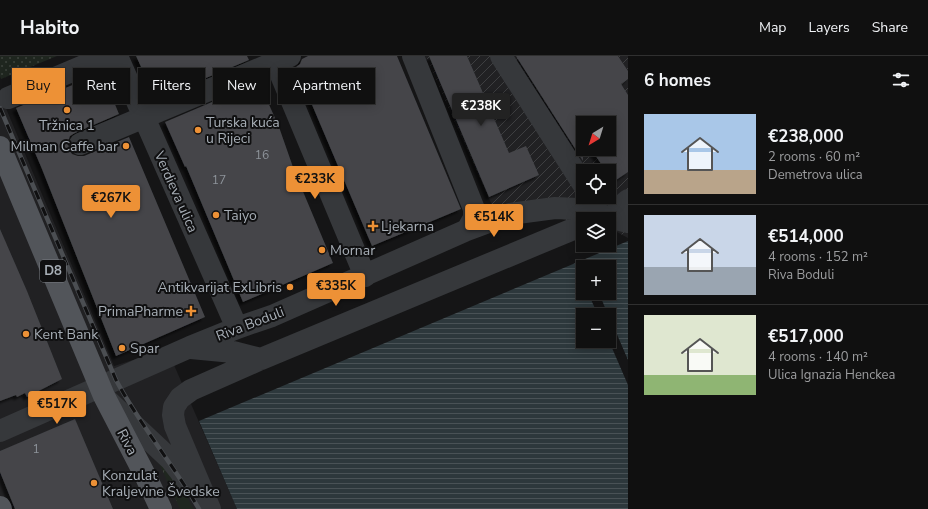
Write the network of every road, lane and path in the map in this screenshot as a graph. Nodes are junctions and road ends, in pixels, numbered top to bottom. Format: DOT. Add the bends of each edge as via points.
graph roads {
  1 [pos="107,56"];
  2 [pos="117,56"];
  3 [pos="413,56"];
  4 [pos="501,56"];
  5 [pos="280,58"];
  6 [pos="8,98"];
  7 [pos="143,117"];
  8 [pos="80,144"];
  9 [pos="0,147"];
  10 [pos="576,174"];
  11 [pos="576,185"];
  12 [pos="628,200"];
  13 [pos="472,202"];
  14 [pos="555,208"];
  15 [pos="588,212"];
  16 [pos="610,212"];
  17 [pos="510,214"];
  18 [pos="576,227"];
  19 [pos="467,230"];
  20 [pos="366,276"];
  21 [pos="237,328"];
  22 [pos="190,348"];
  23 [pos="261,359"];
  24 [pos="102,392"];
  25 [pos="0,431"];
  26 [pos="161,509"];
  27 [pos="209,509"];
  1 -- 6 [label="street"];
  2 -- 7 [label="street, Verdieva ulica"];
  3 -- 13 [label="street"];
  4 -- 10 [label="street"];
  5 -- 7 [label="street"];
  5 -- 20 [label="street" via="296,111"];
  7 -- 8 [label="street"];
  7 -- 21 [label="street, Verdieva ulica"];
  9 -- 24 [label="main road, D8"];
  11 -- 14 [label="street" via="566,199"];
  12 -- 16 [label="street"];
  13 -- 17 [label="street, Riva Boduli" via="482,208"];
  13 -- 19 [label="street" via="474,218"];
  14 -- 15 [label="street, Riva Boduli"];
  14 -- 17 [label="street, Riva Boduli"];
  17 -- 19 [label="street, Riva Boduli"];
  18 -- 23 [label="street"];
  19 -- 20 [label="street, Riva Boduli"];
  20 -- 21 [label="street, Riva Boduli"];
  21 -- 22 [label="street, Riva Boduli"];
  22 -- 23 [label="street" via="233,352"];
  22 -- 24 [label="street, Riva Boduli"];
  23 -- 27 [label="street" via="191,390 180,398 174,407 175,426"];
  24 -- 25 [label="street, Riva Boduli"];
  24 -- 26 [label="main road, Riva / D8"];
  24 -- 27 [label="street" via="171,460"];
}
